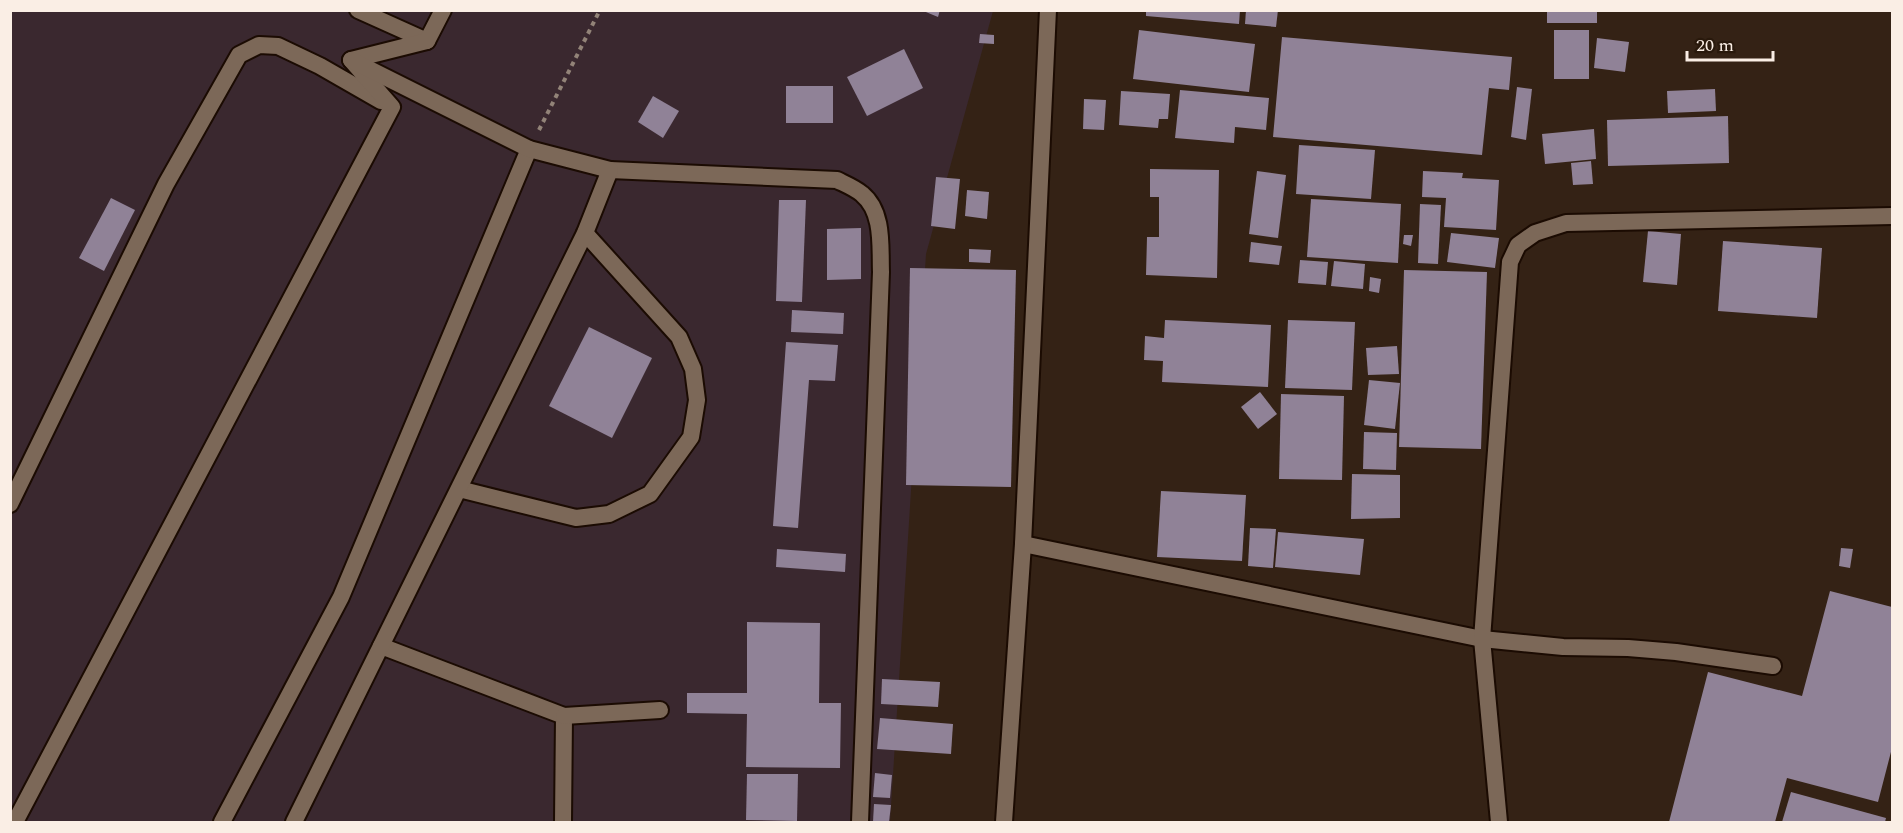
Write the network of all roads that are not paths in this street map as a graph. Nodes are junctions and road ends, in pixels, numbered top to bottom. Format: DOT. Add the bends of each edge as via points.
graph roads {
  1 [pos="358,10"];
  2 [pos="443,10"];
  3 [pos="1048,10"];
  4 [pos="426,41"];
  5 [pos="351,60"];
  6 [pos="392,107"];
  7 [pos="529,149"];
  8 [pos="610,170"];
  9 [pos="1893,216"];
  10 [pos="585,233"];
  11 [pos="459,489"];
  12 [pos="10,504"];
  13 [pos="1023,544"];
  14 [pos="1482,639"];
  15 [pos="381,646"];
  16 [pos="1773,666"];
  17 [pos="660,710"];
  18 [pos="564,716"];
  19 [pos="15,822"];
  20 [pos="222,822"];
  21 [pos="294,822"];
  22 [pos="563,822"];
  23 [pos="860,822"];
  24 [pos="1004,822"];
  25 [pos="1499,822"];
  1 -- 4 [label="lane"];
  2 -- 4 [label="lane"];
  3 -- 13 [label="lane"];
  4 -- 5 [label="lane"];
  5 -- 6 [label="lane"];
  5 -- 7 [label="lane"];
  6 -- 12 [label="lane" via="278,45 259,45 239,55 166,184"];
  6 -- 19 [label="lane"];
  7 -- 8 [label="lane"];
  7 -- 20 [label="lane" via="341,597"];
  8 -- 10 [label="lane"];
  8 -- 23 [label="lane" via="837,180 863,195 874,210 880,233 881,272"];
  9 -- 14 [label="lane" via="1566,223 1535,233 1518,245 1510,262"];
  10 -- 11 [label="lane"];
  10 -- 11 [label="lane" via="679,337 693,369 697,400 691,437 650,494 609,514 576,518"];
  11 -- 15 [label="lane"];
  13 -- 14 [label="lane"];
  13 -- 24 [label="lane"];
  14 -- 16 [label="lane" via="1676,652"];
  14 -- 25 [label="lane"];
  15 -- 18 [label="lane"];
  15 -- 21 [label="lane"];
  17 -- 18 [label="lane"];
  18 -- 22 [label="lane"];
}
